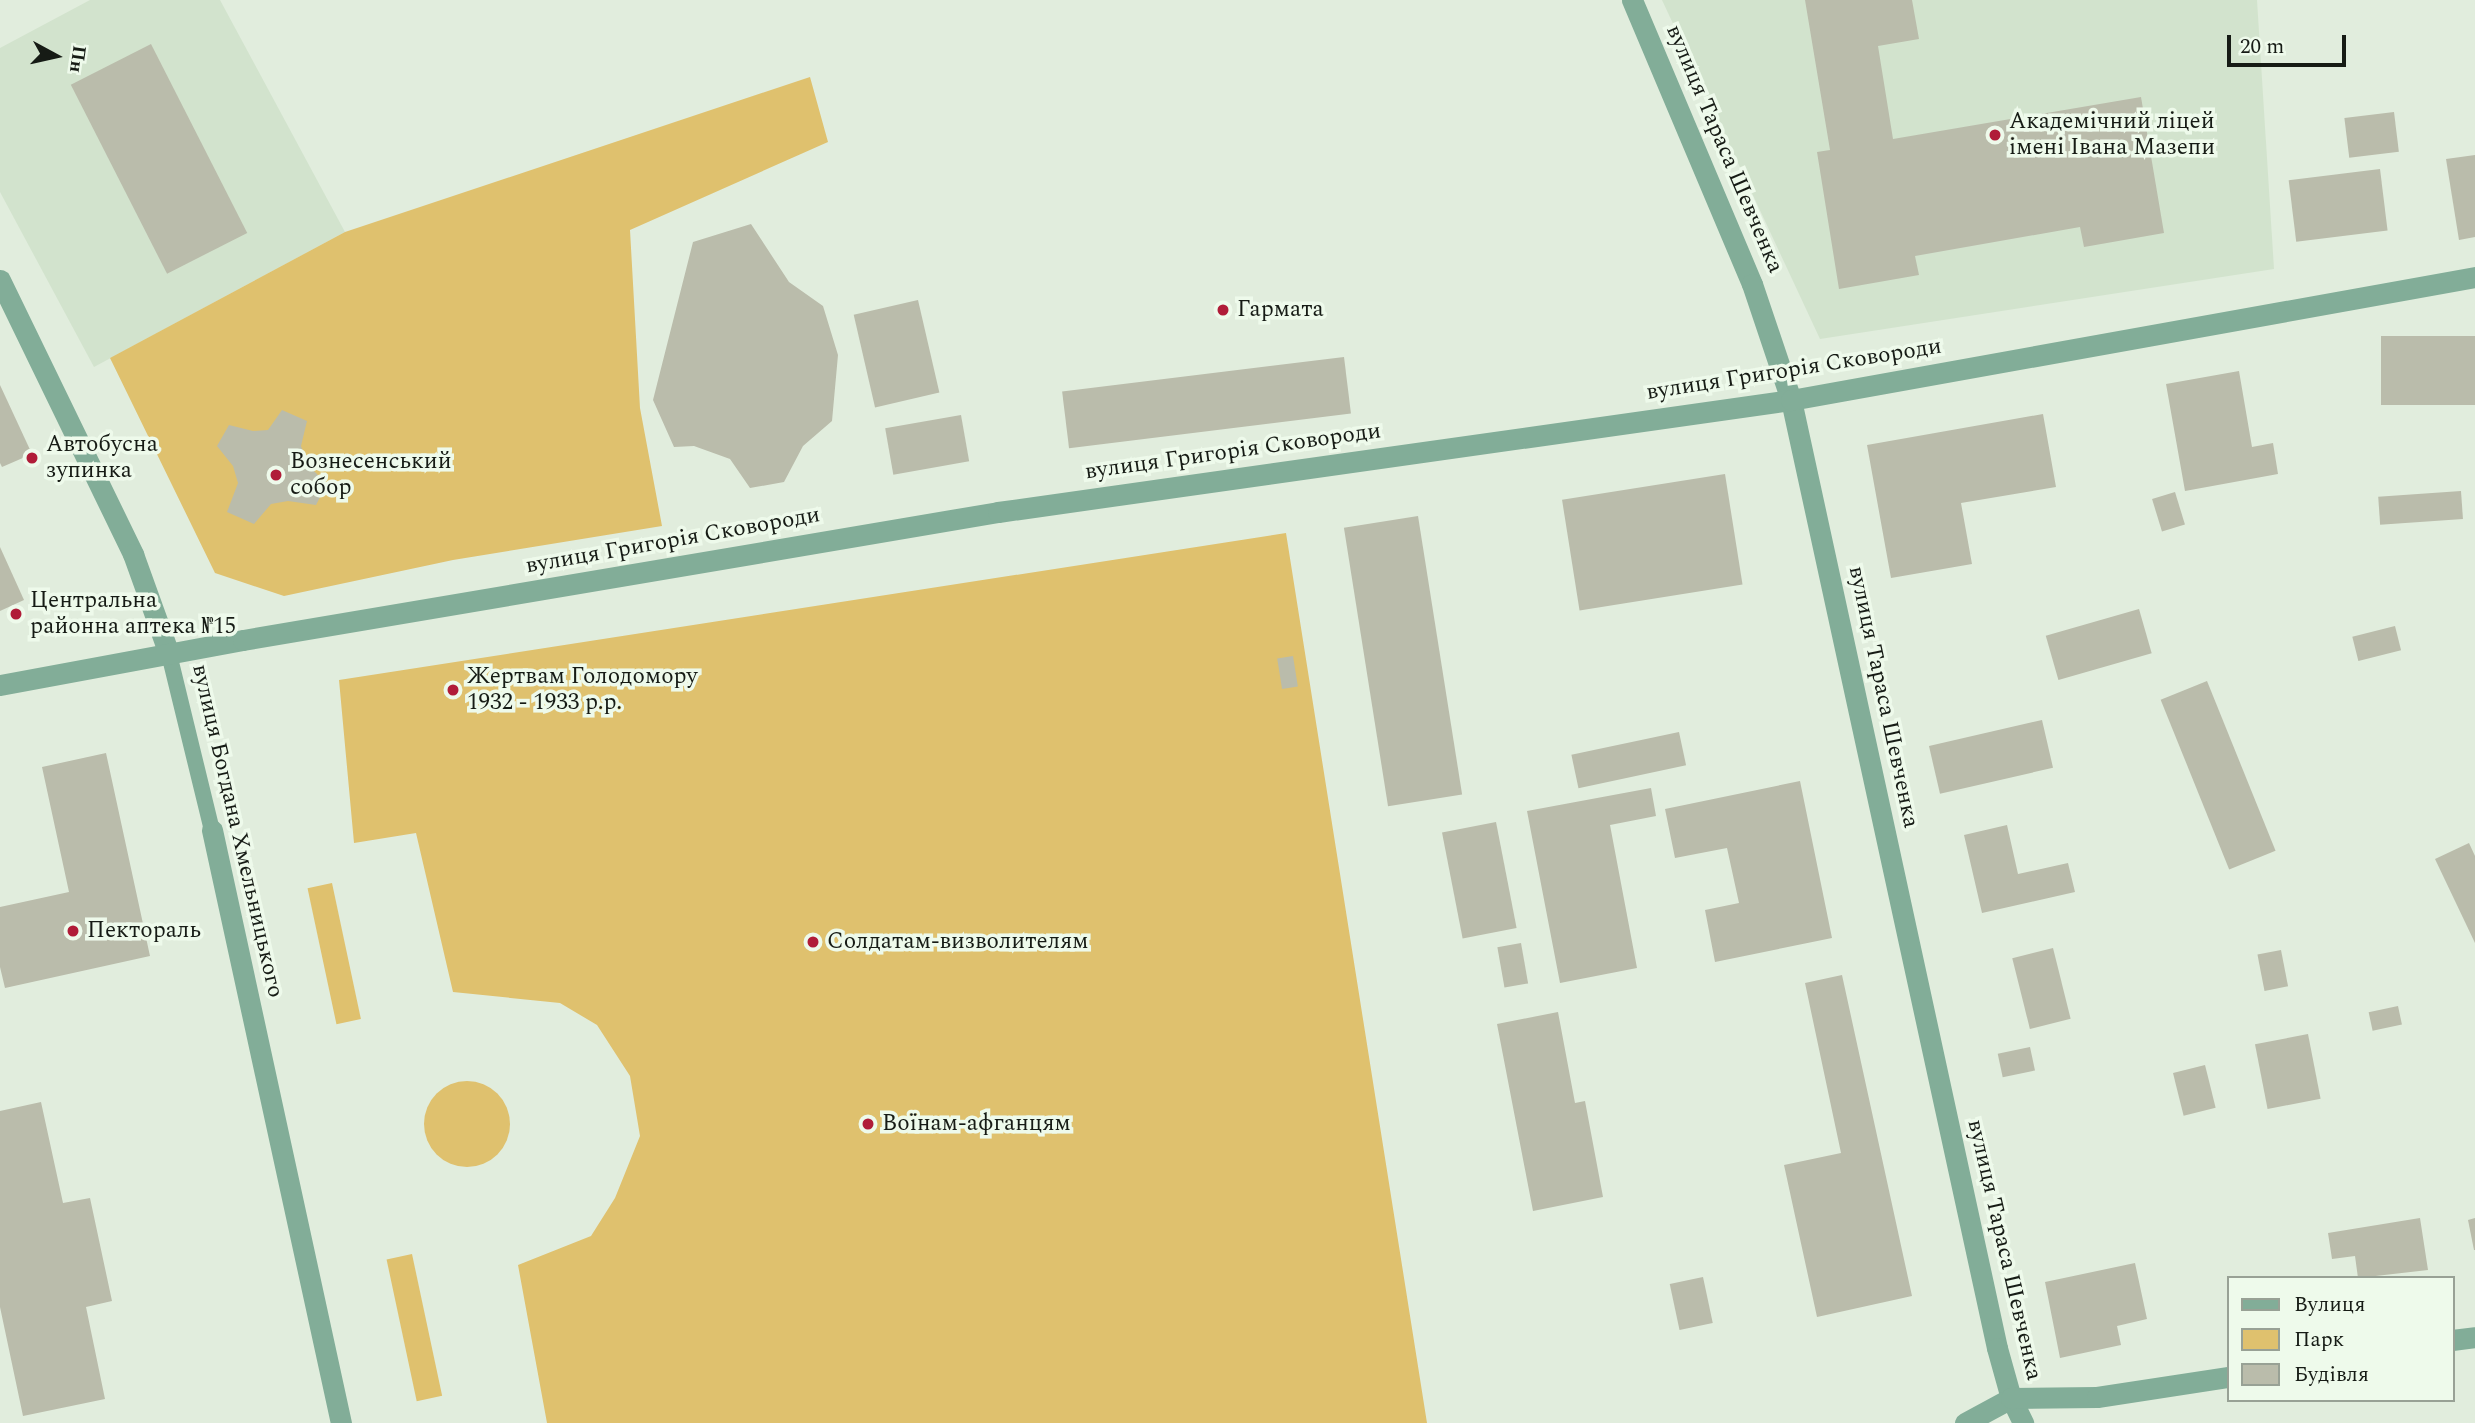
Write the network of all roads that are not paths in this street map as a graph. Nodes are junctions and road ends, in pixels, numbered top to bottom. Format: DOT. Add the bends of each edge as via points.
graph roads {
  1 [pos="1632,0"];
  2 [pos="2475,277"];
  3 [pos="0,279"];
  4 [pos="1791,400"];
  5 [pos="169,654"];
  6 [pos="0,685"];
  7 [pos="212,830"];
  8 [pos="2475,1337"];
  9 [pos="2454,1340"];
  10 [pos="2226,1377"];
  11 [pos="2011,1398"];
  12 [pos="341,1423"];
  13 [pos="1965,1423"];
  14 [pos="2023,1423"];
  1 -- 4 [label="street, вулиця Тараса Шевченка" via="1752,284"];
  2 -- 4 [label="street, вулиця Григорія Сковороди"];
  3 -- 5 [label="street, вулиця Богдана Хмельницького" via="134,554"];
  4 -- 5 [label="street, вулиця Григорія Сковороди" via="998,512"];
  4 -- 11 [label="street, вулиця Тараса Шевченка"];
  5 -- 6 [label="street, вулиця Григорія Сковороди"];
  5 -- 7 [label="lane, вулиця Богдана Хмельницького"];
  7 -- 12 [label="street, вулиця Богдана Хмельницького"];
  8 -- 9 [label="street"];
  10 -- 11 [label="street" via="2096,1396"];
  11 -- 13 [label="street"];
  11 -- 14 [label="street, вулиця Тараса Шевченка"];
}
